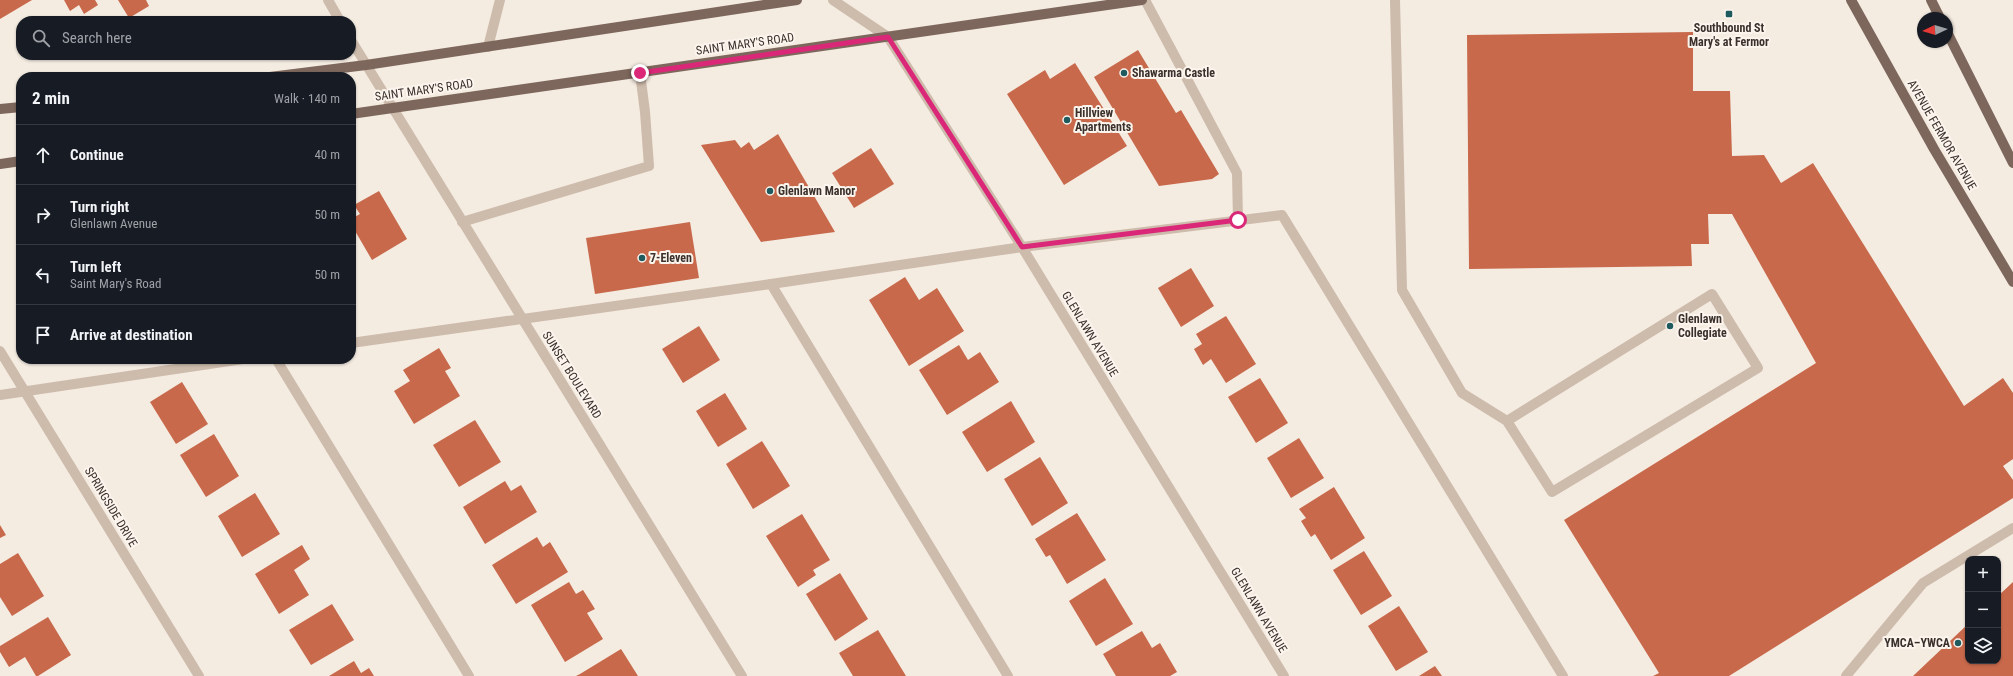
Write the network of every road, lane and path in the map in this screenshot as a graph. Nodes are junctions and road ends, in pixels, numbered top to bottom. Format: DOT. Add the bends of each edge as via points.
graph roads {
  1 [pos="328,0"];
  2 [pos="500,0"];
  3 [pos="797,0"];
  4 [pos="832,0"];
  5 [pos="1144,0"];
  6 [pos="1395,0"];
  7 [pos="1851,0"];
  8 [pos="1931,0"];
  9 [pos="1937,12"];
  10 [pos="337,16"];
  11 [pos="888,37"];
  12 [pos="1953,44"];
  13 [pos="488,47"];
  14 [pos="356,49"];
  15 [pos="366,66"];
  16 [pos="314,72"];
  17 [pos="640,73"];
  18 [pos="16,108"];
  19 [pos="392,108"];
  20 [pos="0,110"];
  21 [pos="356,113"];
  22 [pos="16,162"];
  23 [pos="2013,163"];
  24 [pos="0,164"];
  25 [pos="1238,220"];
  26 [pos="462,222"];
  27 [pos="1022,247"];
  28 [pos="2013,282"];
  29 [pos="771,284"];
  30 [pos="522,318"];
  31 [pos="356,342"];
  32 [pos="0,351"];
  33 [pos="209,364"];
  34 [pos="279,364"];
  35 [pos="25,391"];
  36 [pos="0,395"];
  37 [pos="1507,420"];
  38 [pos="2013,528"];
  39 [pos="199,676"];
  40 [pos="469,676"];
  41 [pos="742,676"];
  42 [pos="1008,676"];
  43 [pos="1284,676"];
  44 [pos="1563,676"];
  45 [pos="1846,676"];
  1 -- 10 [label="street"];
  2 -- 13 [label="street"];
  3 -- 13 [label="main road"];
  4 -- 11 [label="street, GLENLAWN AVENUE"];
  5 -- 11 [label="main road, SAINT MARY'S ROAD"];
  5 -- 25 [label="street" via="1237,173"];
  6 -- 37 [label="street" via="1402,290 1462,393"];
  7 -- 28 [label="main road, AVENUE FERMOR AVENUE" via="1934,149"];
  8 -- 9 [label="main road"];
  11 -- 17 [label="main road, SAINT MARY'S ROAD"];
  11 -- 27 [label="street, GLENLAWN AVENUE"];
  12 -- 23 [label="main road"];
  13 -- 15 [label="main road"];
  14 -- 15 [label="street, SUNSET BOULEVARD"];
  15 -- 16 [label="main road"];
  15 -- 19 [label="street, SUNSET BOULEVARD"];
  17 -- 19 [label="main road, SAINT MARY'S ROAD"];
  17 -- 26 [label="street" via="649,166"];
  18 -- 20 [label="main road"];
  19 -- 21 [label="main road, SAINT MARY'S ROAD"];
  19 -- 26 [label="street, SUNSET BOULEVARD"];
  22 -- 24 [label="main road"];
  25 -- 27 [label="street"];
  25 -- 44 [label="street" via="1282,215"];
  26 -- 30 [label="street, SUNSET BOULEVARD"];
  27 -- 29 [label="street"];
  27 -- 43 [label="street, GLENLAWN AVENUE"];
  29 -- 30 [label="street"];
  29 -- 42 [label="street"];
  30 -- 31 [label="street"];
  30 -- 41 [label="street, SUNSET BOULEVARD"];
  32 -- 35 [label="street, SPRINGSIDE DRIVE"];
  33 -- 35 [label="street"];
  34 -- 40 [label="street"];
  35 -- 36 [label="street"];
  35 -- 39 [label="street, SPRINGSIDE DRIVE"];
  37 -- 37 [label="street" via="1712,294 1758,368 1552,492"];
  38 -- 45 [label="street" via="1923,583"];
}
